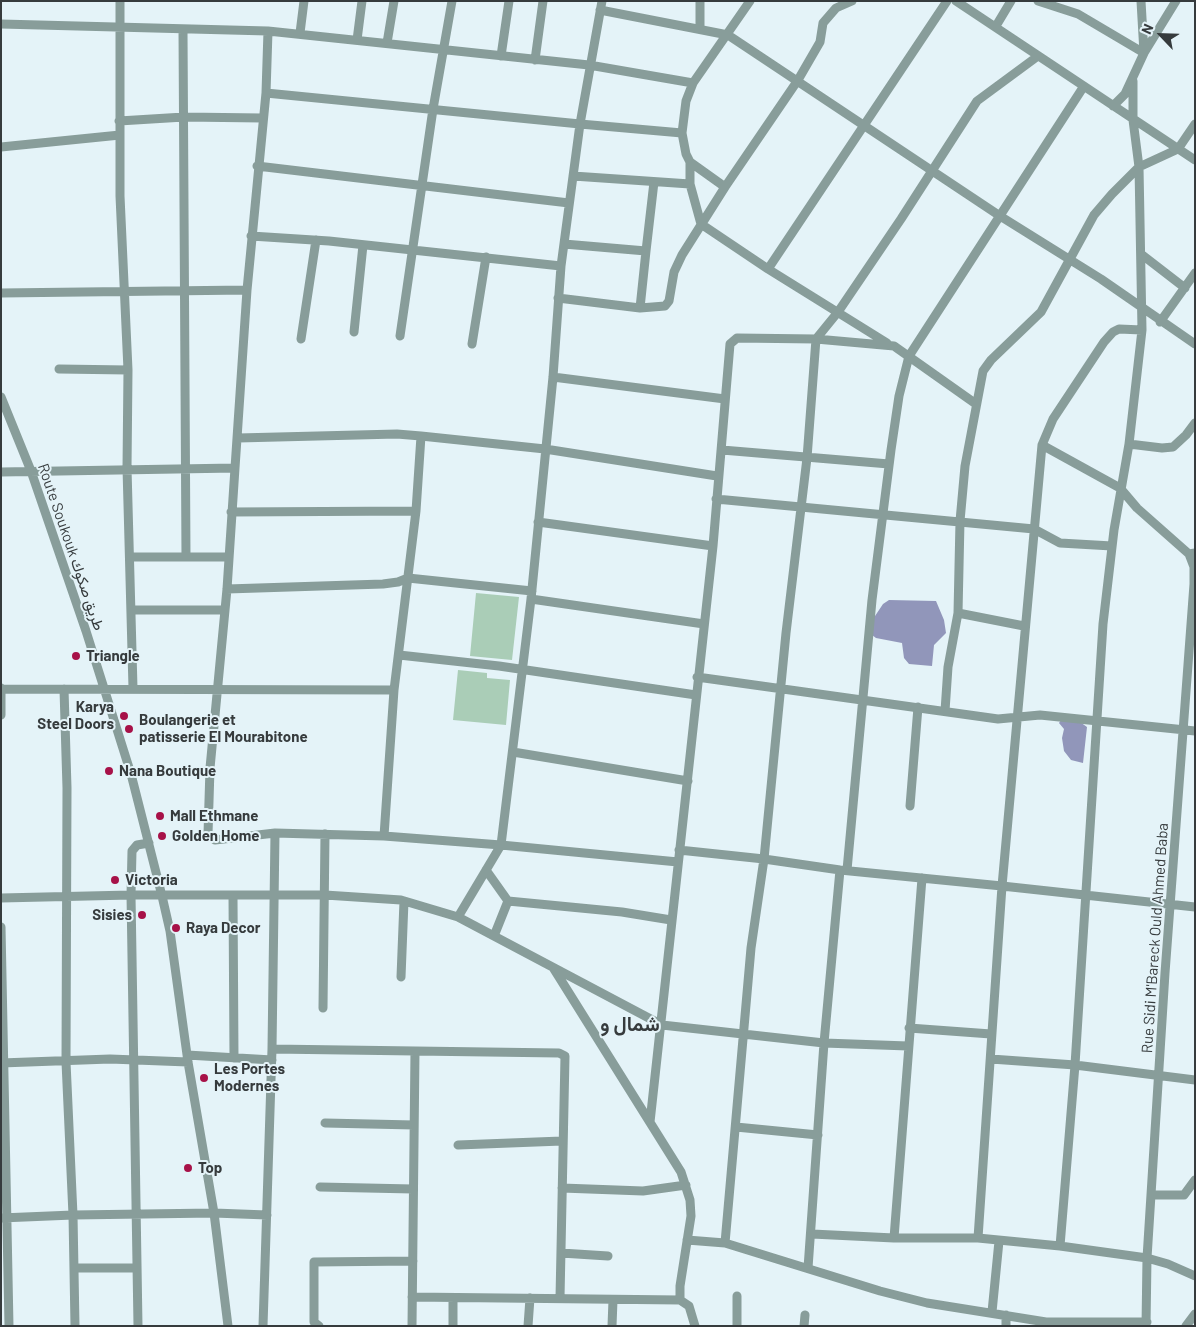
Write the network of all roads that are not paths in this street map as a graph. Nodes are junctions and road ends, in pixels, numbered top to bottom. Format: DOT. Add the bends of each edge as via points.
graph roads {
  1 [pos="120,1"];
  2 [pos="304,1"];
  3 [pos="362,1"];
  4 [pos="394,1"];
  5 [pos="452,1"];
  6 [pos="509,1"];
  7 [pos="543,1"];
  8 [pos="700,1"];
  9 [pos="750,1"];
  10 [pos="852,1"];
  11 [pos="946,1"];
  12 [pos="956,1"];
  13 [pos="1011,1"];
  14 [pos="1038,1"];
  15 [pos="1176,1"];
  16 [pos="1140,2"];
  17 [pos="1059,4"];
  18 [pos="601,5"];
  19 [pos="1,24"];
  20 [pos="120,26"];
  21 [pos="996,26"];
  22 [pos="700,29"];
  23 [pos="183,30"];
  24 [pos="268,31"];
  25 [pos="300,33"];
  26 [pos="728,35"];
  27 [pos="357,40"];
  28 [pos="387,43"];
  29 [pos="443,49"];
  30 [pos="1144,53"];
  31 [pos="501,56"];
  32 [pos="1038,56"];
  33 [pos="535,60"];
  34 [pos="589,66"];
  35 [pos="798,80"];
  36 [pos="1133,81"];
  37 [pos="693,83"];
  38 [pos="1084,86"];
  39 [pos="266,93"];
  40 [pos="1113,106"];
  41 [pos="433,109"];
  42 [pos="184,117"];
  43 [pos="262,118"];
  44 [pos="1133,120"];
  45 [pos="119,121"];
  46 [pos="580,124"];
  47 [pos="1195,124"];
  48 [pos="863,125"];
  49 [pos="682,133"];
  50 [pos="120,135"];
  51 [pos="1,148"];
  52 [pos="1178,149"];
  53 [pos="1195,160"];
  54 [pos="690,162"];
  55 [pos="257,166"];
  56 [pos="1139,168"];
  57 [pos="933,170"];
  58 [pos="573,176"];
  59 [pos="654,182"];
  60 [pos="690,184"];
  61 [pos="422,185"];
  62 [pos="725,187"];
  63 [pos="568,202"];
  64 [pos="1000,216"];
  65 [pos="701,224"];
  66 [pos="251,236"];
  67 [pos="316,240"];
  68 [pos="564,244"];
  69 [pos="364,245"];
  70 [pos="413,250"];
  71 [pos="646,251"];
  72 [pos="1141,254"];
  73 [pos="486,257"];
  74 [pos="1069,260"];
  75 [pos="561,266"];
  76 [pos="768,269"];
  77 [pos="1195,273"];
  78 [pos="1185,288"];
  79 [pos="186,290"];
  80 [pos="247,290"];
  81 [pos="125,291"];
  82 [pos="1,293"];
  83 [pos="558,298"];
  84 [pos="1142,306"];
  85 [pos="640,308"];
  86 [pos="838,312"];
  87 [pos="1160,322"];
  88 [pos="1142,330"];
  89 [pos="354,332"];
  90 [pos="400,336"];
  91 [pos="301,339"];
  92 [pos="816,339"];
  93 [pos="472,344"];
  94 [pos="1195,344"];
  95 [pos="890,345"];
  96 [pos="909,356"];
  97 [pos="59,369"];
  98 [pos="128,370"];
  99 [pos="553,377"];
  100 [pos="1,397"];
  101 [pos="725,399"];
  102 [pos="976,404"];
  103 [pos="1195,423"];
  104 [pos="421,436"];
  105 [pos="238,438"];
  106 [pos="1129,444"];
  107 [pos="1042,445"];
  108 [pos="545,450"];
  109 [pos="722,450"];
  110 [pos="807,458"];
  111 [pos="889,464"];
  112 [pos="127,468"];
  113 [pos="185,468"];
  114 [pos="235,468"];
  115 [pos="31,471"];
  116 [pos="1,472"];
  117 [pos="717,476"];
  118 [pos="1120,488"];
  119 [pos="716,499"];
  120 [pos="801,508"];
  121 [pos="416,511"];
  122 [pos="231,512"];
  123 [pos="883,514"];
  124 [pos="960,521"];
  125 [pos="538,522"];
  126 [pos="1034,528"];
  127 [pos="713,546"];
  128 [pos="1112,546"];
  129 [pos="1192,553"];
  130 [pos="130,557"];
  131 [pos="186,557"];
  132 [pos="229,557"];
  133 [pos="408,578"];
  134 [pos="227,589"];
  135 [pos="531,595"];
  136 [pos="132,610"];
  137 [pos="225,610"];
  138 [pos="958,613"];
  139 [pos="704,624"];
  140 [pos="1024,626"];
  141 [pos="399,655"];
  142 [pos="523,670"];
  143 [pos="697,677"];
  144 [pos="1,688"];
  145 [pos="103,688"];
  146 [pos="133,688"];
  147 [pos="217,688"];
  148 [pos="780,688"];
  149 [pos="64,689"];
  150 [pos="394,690"];
  151 [pos="696,694"];
  152 [pos="861,700"];
  153 [pos="918,708"];
  154 [pos="945,711"];
  155 [pos="1,716"];
  156 [pos="1018,716"];
  157 [pos="1096,721"];
  158 [pos="1183,730"];
  159 [pos="1195,731"];
  160 [pos="513,752"];
  161 [pos="688,781"];
  162 [pos="910,806"];
  163 [pos="275,833"];
  164 [pos="325,834"];
  165 [pos="384,836"];
  166 [pos="149,842"];
  167 [pos="501,845"];
  168 [pos="679,850"];
  169 [pos="764,859"];
  170 [pos="678,862"];
  171 [pos="486,870"];
  172 [pos="844,870"];
  173 [pos="922,878"];
  174 [pos="1002,886"];
  175 [pos="131,895"];
  176 [pos="274,895"];
  177 [pos="325,895"];
  178 [pos="1085,895"];
  179 [pos="162,896"];
  180 [pos="233,896"];
  181 [pos="65,897"];
  182 [pos="1,898"];
  183 [pos="404,901"];
  184 [pos="508,901"];
  185 [pos="1170,905"];
  186 [pos="1195,907"];
  187 [pos="458,917"];
  188 [pos="672,920"];
  189 [pos="1,927"];
  190 [pos="494,936"];
  191 [pos="553,967"];
  192 [pos="401,977"];
  193 [pos="323,1008"];
  194 [pos="662,1025"];
  195 [pos="909,1028"];
  196 [pos="745,1034"];
  197 [pos="992,1034"];
  198 [pos="824,1042"];
  199 [pos="908,1046"];
  200 [pos="272,1049"];
  201 [pos="415,1051"];
  202 [pos="234,1058"];
  203 [pos="187,1059"];
  204 [pos="134,1060"];
  205 [pos="272,1060"];
  206 [pos="991,1060"];
  207 [pos="66,1062"];
  208 [pos="2,1063"];
  209 [pos="1074,1065"];
  210 [pos="1159,1074"];
  211 [pos="1195,1080"];
  212 [pos="650,1122"];
  213 [pos="325,1123"];
  214 [pos="414,1125"];
  215 [pos="736,1127"];
  216 [pos="818,1135"];
  217 [pos="562,1141"];
  218 [pos="458,1145"];
  219 [pos="1195,1180"];
  220 [pos="686,1185"];
  221 [pos="320,1186"];
  222 [pos="562,1188"];
  223 [pos="414,1189"];
  224 [pos="1151,1195"];
  225 [pos="214,1213"];
  226 [pos="73,1215"];
  227 [pos="267,1215"];
  228 [pos="135,1216"];
  229 [pos="3,1218"];
  230 [pos="812,1234"];
  231 [pos="894,1238"];
  232 [pos="978,1238"];
  233 [pos="687,1240"];
  234 [pos="999,1241"];
  235 [pos="726,1243"];
  236 [pos="1060,1246"];
  237 [pos="561,1253"];
  238 [pos="608,1256"];
  239 [pos="1147,1258"];
  240 [pos="413,1261"];
  241 [pos="74,1268"];
  242 [pos="137,1268"];
  243 [pos="808,1268"];
  244 [pos="4,1274"];
  245 [pos="1195,1276"];
  246 [pos="737,1296"];
  247 [pos="412,1298"];
  248 [pos="530,1298"];
  249 [pos="560,1298"];
  250 [pos="453,1299"];
  251 [pos="613,1300"];
  252 [pos="680,1300"];
  253 [pos="992,1312"];
  254 [pos="805,1314"];
  255 [pos="1195,1314"];
  256 [pos="1006,1315"];
  257 [pos="1146,1324"];
  258 [pos="9,1326"];
  259 [pos="75,1326"];
  260 [pos="138,1326"];
  261 [pos="228,1326"];
  262 [pos="263,1326"];
  263 [pos="319,1326"];
  264 [pos="412,1326"];
  265 [pos="453,1326"];
  266 [pos="528,1326"];
  267 [pos="612,1326"];
  268 [pos="695,1326"];
  269 [pos="737,1326"];
  270 [pos="804,1326"];
  271 [pos="1006,1326"];
  272 [pos="1186,1326"];
  1 -- 20 [label="street"];
  2 -- 25 [label="street"];
  3 -- 27 [label="street"];
  4 -- 28 [label="street"];
  5 -- 29 [label="street"];
  6 -- 31 [label="street"];
  7 -- 33 [label="street"];
  8 -- 22 [label="street"];
  9 -- 26 [label="street"];
  10 -- 35 [label="street" via="836,8 824,24 820,42"];
  11 -- 48 [label="street"];
  12 -- 21 [label="street"];
  13 -- 21 [label="street"];
  14 -- 17 [label="street"];
  15 -- 30 [label="street"];
  16 -- 30 [label="street"];
  17 -- 30 [label="street"];
  18 -- 22 [label="street"];
  18 -- 34 [label="street"];
  19 -- 20 [label="street"];
  20 -- 23 [label="street"];
  20 -- 45 [label="street"];
  21 -- 32 [label="street"];
  22 -- 26 [label="street"];
  23 -- 24 [label="street"];
  23 -- 42 [label="street"];
  24 -- 25 [label="street"];
  24 -- 39 [label="street"];
  25 -- 27 [label="street"];
  26 -- 35 [label="street"];
  26 -- 37 [label="street"];
  27 -- 28 [label="street"];
  28 -- 29 [label="street"];
  29 -- 31 [label="street"];
  29 -- 41 [label="street"];
  30 -- 36 [label="street"];
  31 -- 33 [label="street"];
  32 -- 38 [label="street"];
  32 -- 57 [label="street" via="977,102"];
  33 -- 34 [label="street"];
  34 -- 37 [label="street"];
  34 -- 46 [label="street"];
  35 -- 48 [label="street"];
  35 -- 62 [label="street"];
  36 -- 40 [label="street"];
  36 -- 44 [label="street"];
  37 -- 49 [label="street" via="686,101"];
  38 -- 40 [label="street"];
  38 -- 64 [label="street"];
  39 -- 41 [label="street"];
  39 -- 43 [label="street"];
  40 -- 44 [label="street"];
  41 -- 46 [label="street"];
  41 -- 61 [label="street"];
  42 -- 43 [label="street"];
  42 -- 45 [label="street"];
  42 -- 79 [label="street"];
  43 -- 55 [label="street"];
  44 -- 52 [label="street"];
  44 -- 56 [label="street"];
  45 -- 50 [label="street"];
  46 -- 49 [label="street"];
  46 -- 58 [label="street"];
  47 -- 52 [label="street"];
  48 -- 57 [label="street"];
  48 -- 76 [label="street"];
  49 -- 54 [label="street"];
  50 -- 51 [label="street"];
  50 -- 81 [label="street"];
  52 -- 53 [label="street"];
  52 -- 56 [label="street"];
  54 -- 60 [label="street"];
  54 -- 62 [label="street"];
  55 -- 61 [label="street"];
  55 -- 66 [label="street"];
  56 -- 72 [label="street"];
  56 -- 74 [label="street" via="1094,215"];
  57 -- 64 [label="street"];
  57 -- 86 [label="street"];
  58 -- 59 [label="street"];
  58 -- 63 [label="street"];
  59 -- 60 [label="street"];
  59 -- 71 [label="street"];
  60 -- 65 [label="street"];
  61 -- 63 [label="street"];
  61 -- 70 [label="street"];
  62 -- 65 [label="street"];
  63 -- 68 [label="street"];
  64 -- 74 [label="street"];
  64 -- 96 [label="street"];
  65 -- 76 [label="street"];
  65 -- 85 [label="street" via="678,263 669,301 665,306"];
  66 -- 67 [label="street"];
  66 -- 80 [label="street"];
  67 -- 69 [label="street"];
  67 -- 91 [label="street"];
  68 -- 71 [label="street"];
  68 -- 75 [label="street"];
  69 -- 70 [label="street"];
  69 -- 89 [label="street"];
  70 -- 73 [label="street"];
  70 -- 90 [label="street"];
  71 -- 85 [label="street"];
  72 -- 78 [label="street"];
  72 -- 84 [label="street"];
  73 -- 75 [label="street"];
  73 -- 93 [label="street"];
  74 -- 84 [label="street"];
  74 -- 102 [label="street" via="1042,312 983,371"];
  75 -- 83 [label="street"];
  76 -- 86 [label="street"];
  77 -- 78 [label="street"];
  78 -- 87 [label="street"];
  79 -- 80 [label="street"];
  79 -- 81 [label="street"];
  79 -- 113 [label="street"];
  80 -- 105 [label="street"];
  81 -- 82 [label="street"];
  81 -- 98 [label="street"];
  83 -- 85 [label="street"];
  83 -- 99 [label="street"];
  84 -- 87 [label="street"];
  84 -- 88 [label="street"];
  86 -- 92 [label="street"];
  86 -- 95 [label="street"];
  87 -- 94 [label="street"];
  88 -- 106 [label="street"];
  88 -- 107 [label="street" via="1119,329 1104,342 1053,419"];
  92 -- 95 [label="street"];
  92 -- 101 [label="street" via="733,340"];
  92 -- 110 [label="street"];
  95 -- 96 [label="street"];
  96 -- 102 [label="street"];
  96 -- 111 [label="street" via="899,396"];
  97 -- 98 [label="street"];
  98 -- 112 [label="street"];
  99 -- 101 [label="street"];
  99 -- 108 [label="street"];
  100 -- 115 [label="street, Route Soukouk طريق صكوك"];
  101 -- 109 [label="street"];
  102 -- 124 [label="street"];
  103 -- 106 [label="street" via="1173,447"];
  104 -- 105 [label="street"];
  104 -- 108 [label="street"];
  104 -- 121 [label="street"];
  105 -- 114 [label="street"];
  106 -- 118 [label="street"];
  107 -- 118 [label="street"];
  107 -- 126 [label="street"];
  108 -- 117 [label="street"];
  108 -- 125 [label="street"];
  109 -- 110 [label="street"];
  109 -- 117 [label="street"];
  110 -- 111 [label="street"];
  110 -- 120 [label="street"];
  111 -- 123 [label="street"];
  112 -- 113 [label="street"];
  112 -- 115 [label="street"];
  112 -- 130 [label="street"];
  113 -- 114 [label="street"];
  113 -- 131 [label="street"];
  114 -- 122 [label="street"];
  115 -- 116 [label="street"];
  115 -- 145 [label="street, Route Soukouk طريق صكوك"];
  117 -- 119 [label="street"];
  118 -- 128 [label="street"];
  118 -- 129 [label="street" via="1137,508"];
  119 -- 120 [label="street"];
  119 -- 127 [label="street"];
  120 -- 123 [label="street"];
  120 -- 148 [label="street"];
  121 -- 122 [label="street"];
  121 -- 133 [label="street"];
  122 -- 132 [label="street"];
  123 -- 124 [label="street"];
  123 -- 152 [label="street"];
  124 -- 126 [label="street"];
  124 -- 138 [label="street"];
  125 -- 127 [label="street"];
  125 -- 135 [label="street"];
  126 -- 128 [label="street" via="1060,543"];
  126 -- 140 [label="street"];
  127 -- 139 [label="street"];
  128 -- 157 [label="street"];
  129 -- 158 [label="street, Rue Sidi M'Bareck Ould Ahmed Baba" via="1194,584"];
  130 -- 131 [label="street"];
  130 -- 136 [label="street"];
  131 -- 132 [label="street"];
  132 -- 134 [label="street"];
  133 -- 134 [label="street" via="383,584"];
  133 -- 135 [label="street"];
  133 -- 141 [label="street"];
  134 -- 137 [label="street"];
  135 -- 139 [label="street"];
  135 -- 142 [label="street"];
  136 -- 137 [label="street"];
  136 -- 146 [label="street"];
  137 -- 147 [label="street"];
  138 -- 140 [label="street"];
  138 -- 154 [label="street" via="948,667"];
  139 -- 143 [label="street"];
  140 -- 156 [label="street"];
  141 -- 142 [label="street"];
  141 -- 150 [label="street"];
  142 -- 151 [label="street"];
  142 -- 160 [label="street"];
  143 -- 148 [label="street"];
  143 -- 151 [label="street"];
  144 -- 149 [label="street"];
  144 -- 155 [label="street"];
  145 -- 146 [label="street"];
  145 -- 149 [label="street"];
  145 -- 166 [label="street, Route Soukouk طريق صكوك" via="132,774"];
  146 -- 147 [label="street"];
  147 -- 150 [label="street"];
  147 -- 163 [label="street" via="208,834 214,840"];
  148 -- 152 [label="street"];
  148 -- 169 [label="street"];
  149 -- 181 [label="street" via="67,788"];
  150 -- 165 [label="street"];
  151 -- 161 [label="street"];
  152 -- 153 [label="street"];
  152 -- 172 [label="street"];
  153 -- 154 [label="street"];
  153 -- 162 [label="street"];
  154 -- 156 [label="street" via="998,719"];
  156 -- 157 [label="street"];
  156 -- 174 [label="street"];
  157 -- 158 [label="street"];
  157 -- 178 [label="street"];
  158 -- 159 [label="street"];
  158 -- 185 [label="street, Rue Sidi M'Bareck Ould Ahmed Baba"];
  160 -- 161 [label="street"];
  160 -- 167 [label="street"];
  161 -- 168 [label="street"];
  163 -- 164 [label="street"];
  163 -- 176 [label="street"];
  164 -- 165 [label="street"];
  164 -- 177 [label="street"];
  165 -- 167 [label="street"];
  166 -- 175 [label="street" via="137,845 132,851"];
  166 -- 179 [label="street, Route Soukouk طريق صكوك"];
  167 -- 170 [label="street"];
  167 -- 171 [label="street"];
  168 -- 169 [label="street"];
  168 -- 170 [label="street"];
  169 -- 172 [label="street"];
  169 -- 196 [label="street" via="751,948"];
  170 -- 188 [label="street"];
  171 -- 184 [label="street"];
  171 -- 187 [label="street"];
  172 -- 173 [label="street"];
  172 -- 198 [label="street"];
  173 -- 174 [label="street"];
  173 -- 195 [label="street"];
  174 -- 178 [label="street"];
  174 -- 197 [label="street"];
  175 -- 179 [label="street"];
  175 -- 181 [label="street"];
  175 -- 204 [label="street"];
  176 -- 177 [label="street"];
  176 -- 180 [label="street"];
  176 -- 200 [label="street"];
  177 -- 183 [label="street"];
  177 -- 193 [label="street"];
  178 -- 185 [label="street"];
  178 -- 209 [label="street"];
  179 -- 180 [label="street"];
  179 -- 203 [label="street, Route Soukouk طريق صكوك" via="170,930"];
  180 -- 202 [label="street"];
  181 -- 182 [label="street"];
  181 -- 207 [label="street"];
  183 -- 187 [label="street"];
  183 -- 192 [label="street"];
  184 -- 188 [label="street"];
  184 -- 190 [label="street"];
  185 -- 186 [label="street"];
  185 -- 210 [label="street, Rue Sidi M'Bareck Ould Ahmed Baba"];
  187 -- 190 [label="street"];
  188 -- 194 [label="street"];
  189 -- 208 [label="street"];
  190 -- 191 [label="street"];
  191 -- 194 [label="street"];
  191 -- 212 [label="street"];
  194 -- 196 [label="street"];
  194 -- 212 [label="street"];
  195 -- 197 [label="street"];
  195 -- 199 [label="street"];
  196 -- 198 [label="street"];
  196 -- 215 [label="street"];
  197 -- 206 [label="street"];
  198 -- 199 [label="street"];
  198 -- 216 [label="street"];
  199 -- 231 [label="street"];
  200 -- 201 [label="street"];
  200 -- 205 [label="street"];
  201 -- 214 [label="street"];
  201 -- 217 [label="street" via="562,1054 566,1063"];
  202 -- 203 [label="street"];
  202 -- 205 [label="street"];
  203 -- 204 [label="street"];
  203 -- 225 [label="street, Route Soukouk طريق صكوك"];
  204 -- 207 [label="street"];
  204 -- 228 [label="street"];
  205 -- 227 [label="street"];
  206 -- 209 [label="street"];
  206 -- 232 [label="street"];
  207 -- 208 [label="street"];
  207 -- 226 [label="street"];
  208 -- 229 [label="street"];
  209 -- 210 [label="street"];
  209 -- 236 [label="street"];
  210 -- 211 [label="street"];
  210 -- 224 [label="street, Rue Sidi M'Bareck Ould Ahmed Baba"];
  212 -- 220 [label="street"];
  213 -- 214 [label="street"];
  214 -- 223 [label="street"];
  215 -- 216 [label="street"];
  215 -- 235 [label="street"];
  216 -- 230 [label="street"];
  217 -- 218 [label="street"];
  217 -- 222 [label="street"];
  219 -- 224 [label="street" via="1184,1195"];
  220 -- 222 [label="street" via="643,1191"];
  220 -- 233 [label="street" via="691,1208"];
  221 -- 223 [label="street"];
  222 -- 237 [label="street"];
  223 -- 240 [label="street"];
  224 -- 239 [label="street, Rue Sidi M'Bareck Ould Ahmed Baba"];
  225 -- 227 [label="street"];
  225 -- 228 [label="street"];
  225 -- 261 [label="street, Route Soukouk طريق صكوك"];
  226 -- 228 [label="street"];
  226 -- 229 [label="street"];
  226 -- 241 [label="street"];
  227 -- 262 [label="street"];
  228 -- 242 [label="street"];
  229 -- 244 [label="street"];
  230 -- 231 [label="street"];
  230 -- 243 [label="street"];
  231 -- 232 [label="street"];
  232 -- 234 [label="street"];
  233 -- 235 [label="street"];
  233 -- 252 [label="street"];
  234 -- 236 [label="street"];
  234 -- 253 [label="street"];
  235 -- 243 [label="street"];
  236 -- 239 [label="street"];
  237 -- 238 [label="street"];
  237 -- 249 [label="street"];
  239 -- 245 [label="street"];
  239 -- 257 [label="street, Rue Sidi M'Bareck Ould Ahmed Baba"];
  240 -- 247 [label="street"];
  240 -- 263 [label="street" via="314,1262 314,1322"];
  241 -- 242 [label="street"];
  241 -- 259 [label="street"];
  242 -- 260 [label="street"];
  243 -- 253 [label="street" via="927,1303"];
  244 -- 258 [label="street"];
  246 -- 269 [label="street"];
  247 -- 250 [label="street"];
  247 -- 264 [label="street"];
  248 -- 249 [label="street"];
  248 -- 250 [label="street"];
  248 -- 266 [label="street"];
  249 -- 251 [label="street"];
  250 -- 265 [label="street"];
  251 -- 252 [label="street"];
  251 -- 267 [label="street"];
  252 -- 268 [label="street" via="689,1306"];
  253 -- 256 [label="street"];
  254 -- 270 [label="street"];
  255 -- 272 [label="street"];
  256 -- 257 [label="street" via="1046,1322"];
  256 -- 271 [label="street"];
}
